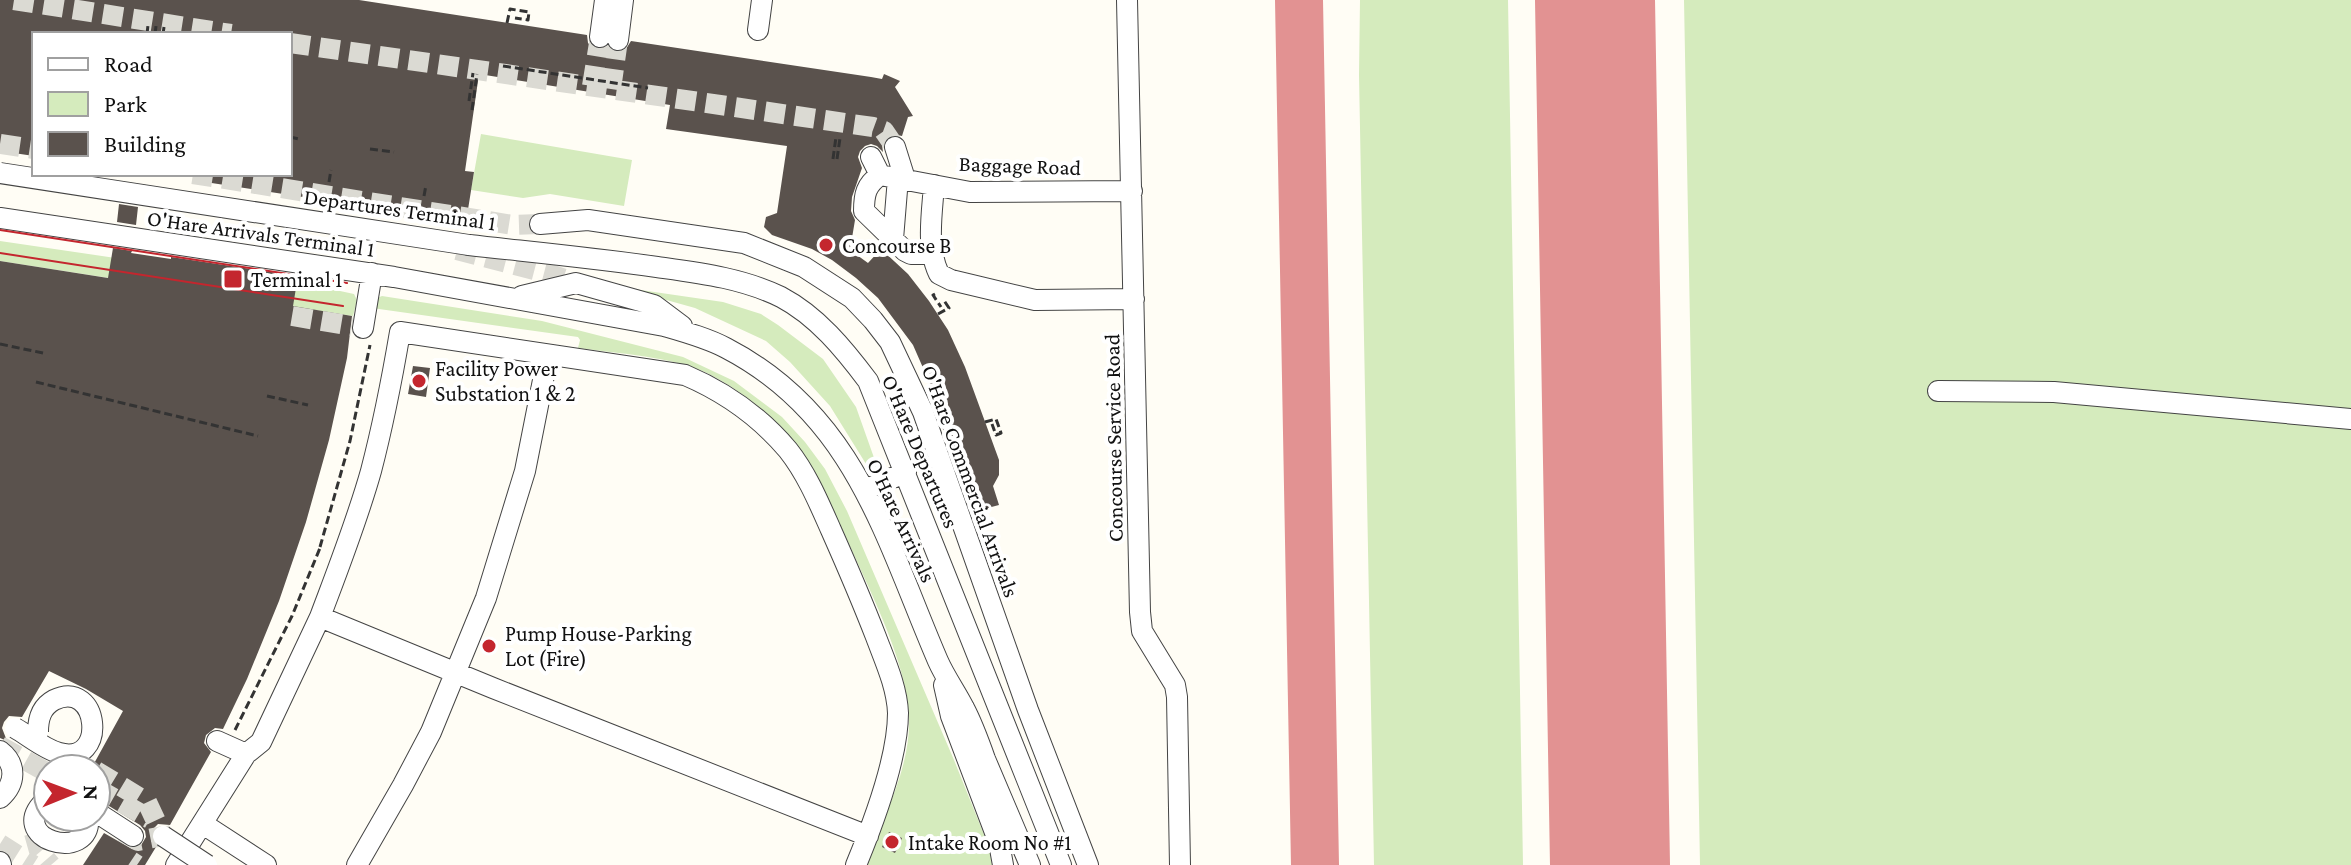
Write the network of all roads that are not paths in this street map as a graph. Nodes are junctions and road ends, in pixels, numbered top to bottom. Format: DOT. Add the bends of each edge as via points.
graph roads {
  1 [pos="605,0"];
  2 [pos="623,0"];
  3 [pos="762,0"];
  4 [pos="1127,0"];
  5 [pos="758,30"];
  6 [pos="895,147"];
  7 [pos="889,172"];
  8 [pos="0,173"];
  9 [pos="934,185"];
  10 [pos="1132,191"];
  11 [pos="0,218"];
  12 [pos="540,224"];
  13 [pos="893,239"];
  14 [pos="932,254"];
  15 [pos="556,256"];
  16 [pos="372,273"];
  17 [pos="514,298"];
  18 [pos="1134,299"];
  19 [pos="400,332"];
  20 [pos="695,335"];
  21 [pos="548,355"];
  22 [pos="1938,391"];
  23 [pos="2351,419"];
  24 [pos="906,472"];
  25 [pos="865,490"];
  26 [pos="320,617"];
  27 [pos="940,666"];
  28 [pos="455,672"];
  29 [pos="8,726"];
  30 [pos="222,743"];
  31 [pos="0,751"];
  32 [pos="56,753"];
  33 [pos="246,754"];
  34 [pos="0,798"];
  35 [pos="112,822"];
  36 [pos="203,824"];
  37 [pos="36,833"];
  38 [pos="86,833"];
  39 [pos="133,836"];
  40 [pos="163,836"];
  41 [pos="868,836"];
  42 [pos="176,865"];
  43 [pos="207,865"];
  44 [pos="266,865"];
  45 [pos="357,865"];
  46 [pos="856,865"];
  47 [pos="1003,865"];
  48 [pos="1030,865"];
  49 [pos="1061,865"];
  50 [pos="1088,865"];
  51 [pos="1180,865"];
  1 -- 2 [label="street" via="609,38"];
  3 -- 5 [label="street"];
  4 -- 10 [label="street, Concourse Service Road"];
  6 -- 7 [label="street"];
  7 -- 9 [label="street, Baggage Road"];
  7 -- 13 [label="street"];
  7 -- 13 [label="street" via="868,184 864,211"];
  8 -- 15 [label="street, Departures Terminal 1, bridge"];
  9 -- 10 [label="street, Baggage Road" via="970,192"];
  9 -- 14 [label="street"];
  10 -- 18 [label="street, Concourse Service Road"];
  11 -- 16 [label="street, O'Hare Arrivals Terminal 1"];
  12 -- 50 [label="street, O'Hare Commercial Arrivals" via="588,220 744,243 804,267 852,298 873,320 890,342 923,412"];
  13 -- 14 [label="street" via="911,254"];
  14 -- 18 [label="street" via="939,274 951,280 1035,300"];
  15 -- 24 [label="street, O'Hare Departures" via="714,275 751,284 802,310 868,381"];
  16 -- 17 [label="street, O'Hare Arrivals Terminal 1"];
  16 -- 19 [label="street" via="363,328"];
  17 -- 20 [label="street, O'Hare Arrivals"];
  17 -- 20 [label="street" via="584,285 654,305"];
  18 -- 51 [label="street, Concourse Service Road" via="1140,612 1142,631 1177,697"];
  19 -- 21 [label="street"];
  19 -- 26 [label="street" via="370,472"];
  20 -- 25 [label="street, O'Hare Arrivals" via="750,362 793,393 839,446"];
  21 -- 28 [label="street" via="525,471 486,598"];
  21 -- 41 [label="street" via="685,375 710,386 755,418 800,466 865,609 897,704 894,748"];
  22 -- 23 [label="street" via="2054,392"];
  24 -- 25 [label="street"];
  24 -- 49 [label="street, O'Hare Departures"];
  25 -- 27 [label="street, O'Hare Arrivals"];
  26 -- 28 [label="street"];
  26 -- 33 [label="street" via="261,742"];
  27 -- 47 [label="street" via="951,716"];
  27 -- 48 [label="street, O'Hare Arrivals" via="965,709"];
  28 -- 41 [label="street"];
  28 -- 45 [label="street" via="424,745"];
  29 -- 32 [label="street, bridge"];
  30 -- 33 [label="street"];
  31 -- 34 [label="street" via="13,772"];
  33 -- 36 [label="street"];
  35 -- 39 [label="street"];
  36 -- 42 [label="street"];
  36 -- 44 [label="street"];
  37 -- 38 [label="street" via="60,852 78,846"];
  40 -- 43 [label="street, bridge"];
  41 -- 46 [label="street"];
}
